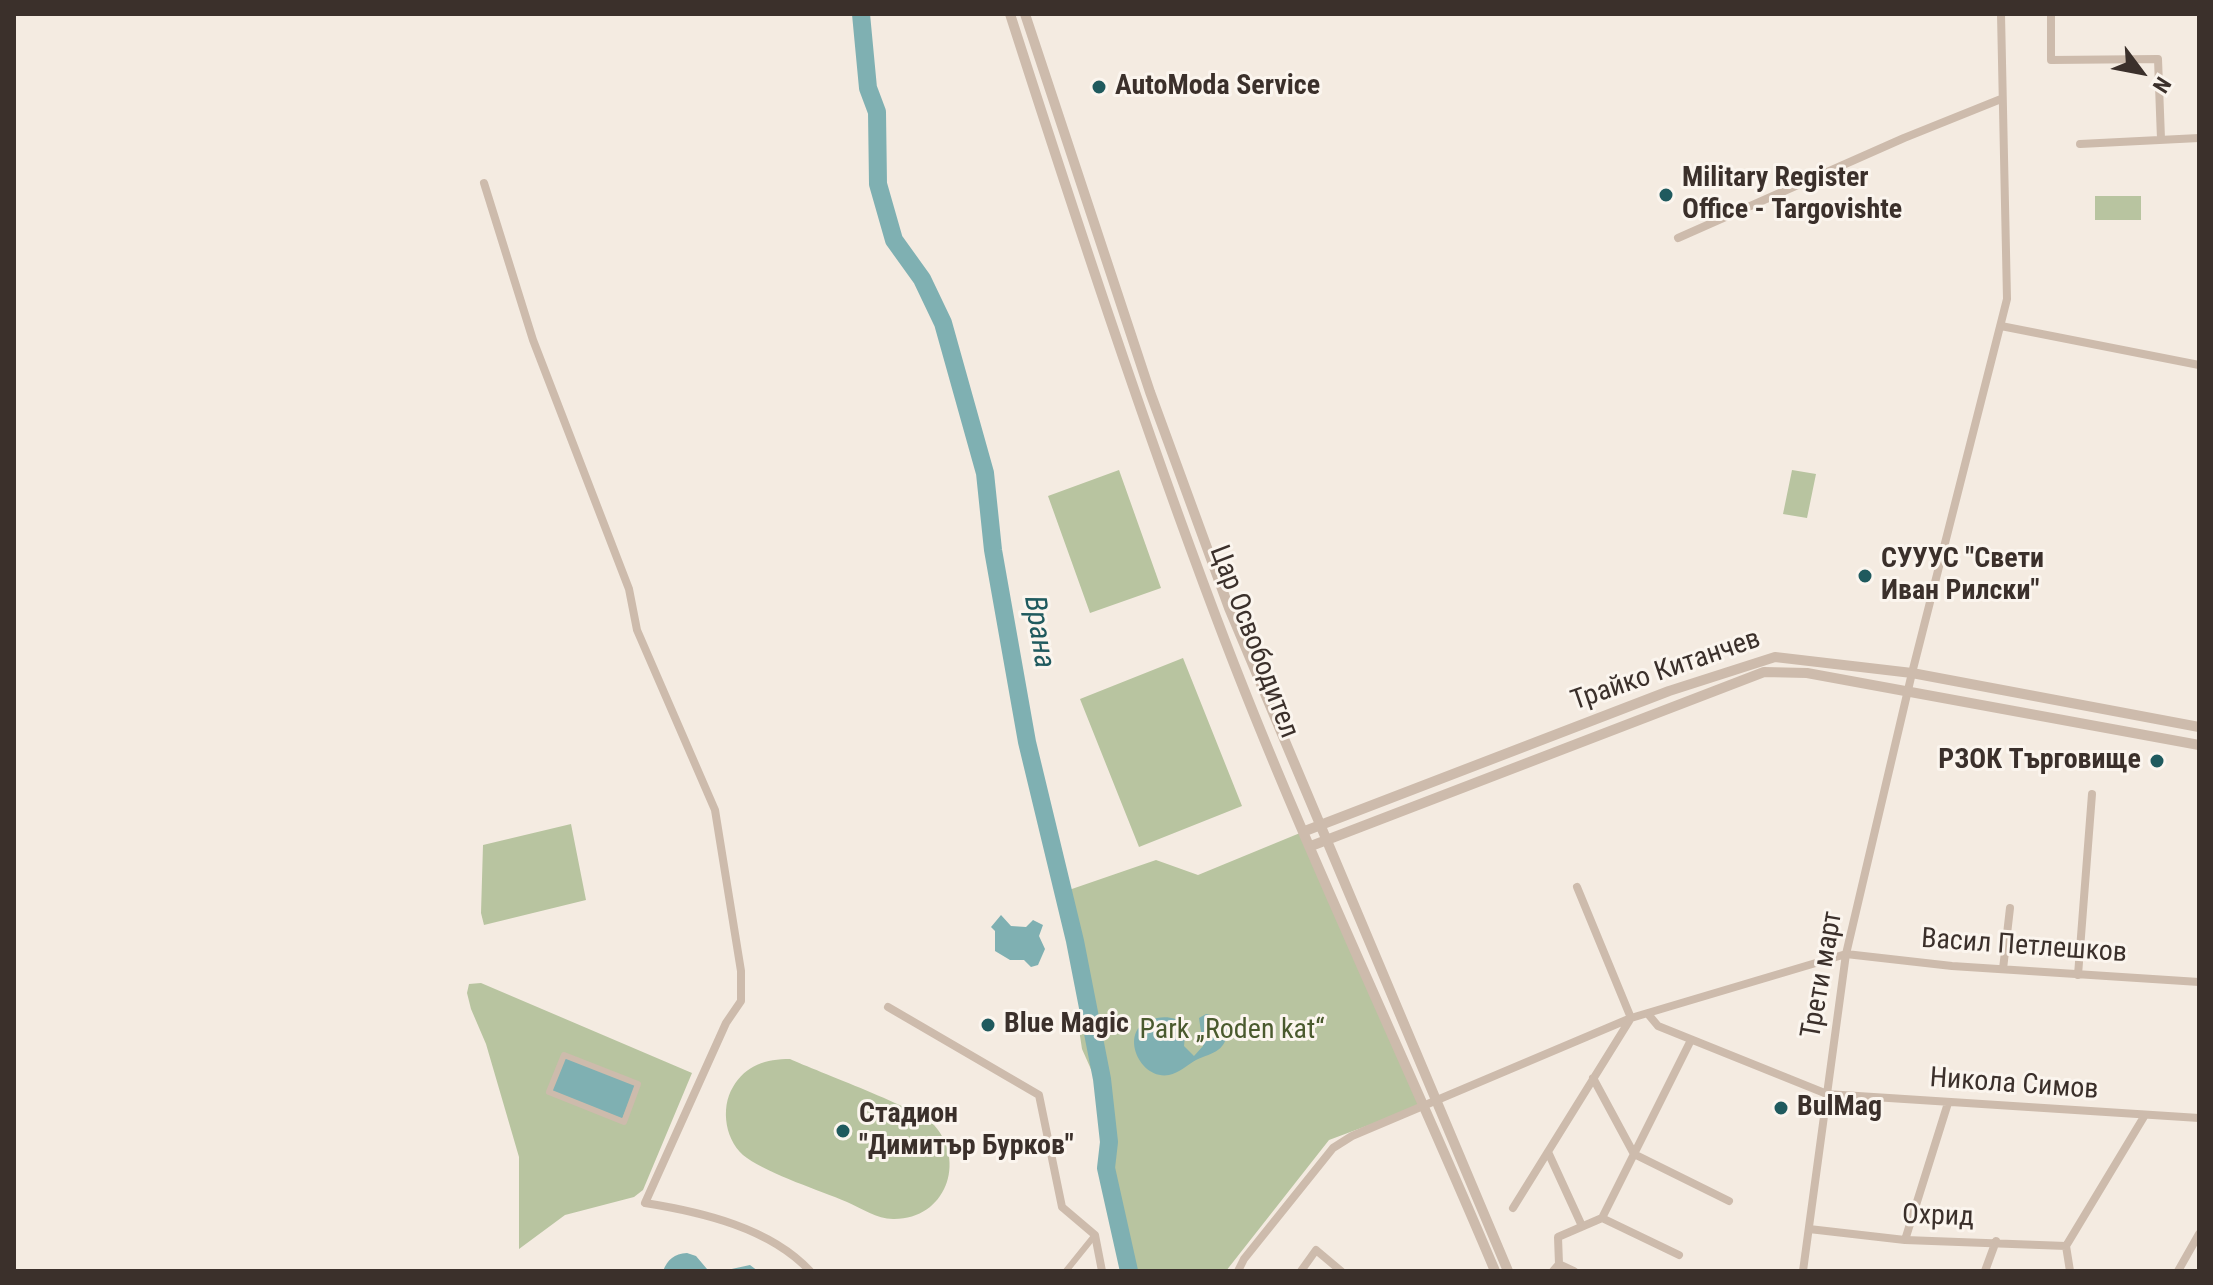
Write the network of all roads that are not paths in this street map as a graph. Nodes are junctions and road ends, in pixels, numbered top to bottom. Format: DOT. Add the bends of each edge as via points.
graph roads {
  1 [pos="1010,14"];
  2 [pos="1025,14"];
  3 [pos="2001,14"];
  4 [pos="2051,14"];
  5 [pos="2001,99"];
  6 [pos="2199,138"];
  7 [pos="2161,139"];
  8 [pos="2080,144"];
  9 [pos="484,183"];
  10 [pos="1678,238"];
  11 [pos="2001,326"];
  12 [pos="2199,365"];
  13 [pos="1912,673"];
  14 [pos="1908,690"];
  15 [pos="2199,727"];
  16 [pos="2199,745"];
  17 [pos="2092,794"];
  18 [pos="1319,825"];
  19 [pos="1305,831"];
  20 [pos="1325,839"];
  21 [pos="1311,846"];
  22 [pos="1577,887"];
  23 [pos="2010,908"];
  24 [pos="1846,954"];
  25 [pos="2003,969"];
  26 [pos="2078,975"];
  27 [pos="2199,982"];
  28 [pos="888,1007"];
  29 [pos="1648,1014"];
  30 [pos="1631,1018"];
  31 [pos="1691,1040"];
  32 [pos="1593,1078"];
  33 [pos="638,1084"];
  34 [pos="1827,1094"];
  35 [pos="1436,1101"];
  36 [pos="1948,1103"];
  37 [pos="1425,1106"];
  38 [pos="2145,1115"];
  39 [pos="2199,1118"];
  40 [pos="1548,1152"];
  41 [pos="1634,1154"];
  42 [pos="1729,1201"];
  43 [pos="1513,1208"];
  44 [pos="1602,1218"];
  45 [pos="1582,1226"];
  46 [pos="1809,1229"];
  47 [pos="2199,1234"];
  48 [pos="1095,1235"];
  49 [pos="1905,1240"];
  50 [pos="1996,1241"];
  51 [pos="2066,1246"];
  52 [pos="1679,1255"];
  53 [pos="1556,1267"];
  54 [pos="810,1271"];
  55 [pos="1066,1271"];
  56 [pos="1102,1271"];
  57 [pos="1238,1271"];
  58 [pos="1301,1271"];
  59 [pos="1341,1271"];
  60 [pos="1495,1271"];
  61 [pos="1508,1271"];
  62 [pos="1574,1271"];
  63 [pos="1803,1271"];
  64 [pos="1985,1271"];
  65 [pos="2070,1271"];
  66 [pos="2178,1271"];
  1 -- 19 [label="street, Цар Освободител" via="1151,439 1216,617"];
  2 -- 18 [label="street, Цар Освободител" via="1160,421 1229,608"];
  3 -- 5 [label="street, Трети март"];
  4 -- 7 [label="street" via="2051,60 2158,59"];
  5 -- 10 [label="street"];
  5 -- 11 [label="street, Трети март" via="2009,279"];
  6 -- 7 [label="street"];
  7 -- 8 [label="street"];
  9 -- 54 [label="street" via="533,340 629,589 637,630 715,810 733,909 741,1001 726,1023 645,1203 688,1209 763,1238 797,1256"];
  11 -- 12 [label="street"];
  11 -- 13 [label="street, Трети март"];
  13 -- 14 [label="street, Трети март"];
  13 -- 15 [label="street, Трайко Китанчев"];
  13 -- 18 [label="street, Трайко Китанчев" via="1800,658 1748,663"];
  14 -- 16 [label="street, Трайко Китанчев"];
  14 -- 20 [label="street, Трайко Китанчев" via="1791,670 1749,675"];
  14 -- 24 [label="street, Трети март"];
  17 -- 26 [label="street"];
  18 -- 19 [label="street, Трайко Китанчев"];
  18 -- 20 [label="street, Цар Освободител"];
  19 -- 21 [label="street, Цар Освободител"];
  20 -- 21 [label="street, Трайко Китанчев"];
  20 -- 35 [label="street, Цар Освободител"];
  21 -- 37 [label="street, Цар Освободител"];
  22 -- 30 [label="street"];
  23 -- 25 [label="street"];
  24 -- 25 [label="street, Васил Петлешков"];
  24 -- 29 [label="street"];
  24 -- 34 [label="street, Трети март"];
  25 -- 26 [label="street, Васил Петлешков"];
  26 -- 27 [label="street, Васил Петлешков"];
  28 -- 48 [label="street" via="1039,1095 1062,1207"];
  29 -- 30 [label="street"];
  29 -- 31 [label="street, Никола Симов" via="1658,1026"];
  30 -- 32 [label="street"];
  30 -- 35 [label="street"];
  31 -- 34 [label="street, Никола Симов"];
  31 -- 41 [label="street"];
  32 -- 40 [label="street"];
  32 -- 41 [label="street"];
  33 -- 33 [label="street" via="624,1122 549,1092 564,1055"];
  34 -- 36 [label="street, Никола Симов"];
  34 -- 46 [label="street, Трети март"];
  35 -- 37 [label="street"];
  35 -- 61 [label="street, Цар Освободител"];
  36 -- 38 [label="street, Никола Симов"];
  36 -- 49 [label="street"];
  37 -- 57 [label="street" via="1333,1148"];
  37 -- 60 [label="street, Цар Освободител"];
  38 -- 39 [label="street, Никола Симов"];
  38 -- 51 [label="street"];
  40 -- 43 [label="street"];
  40 -- 45 [label="street"];
  41 -- 42 [label="street"];
  41 -- 44 [label="street"];
  44 -- 45 [label="street"];
  44 -- 52 [label="street"];
  45 -- 53 [label="street" via="1558,1237"];
  46 -- 49 [label="street, Охрид"];
  46 -- 63 [label="street, Трети март"];
  47 -- 66 [label="street"];
  48 -- 55 [label="street"];
  48 -- 56 [label="street"];
  49 -- 50 [label="street, Охрид"];
  50 -- 51 [label="street, Охрид"];
  50 -- 64 [label="street"];
  51 -- 65 [label="street"];
  53 -- 62 [label="street"];
  58 -- 59 [label="street" via="1316,1250"];
}
